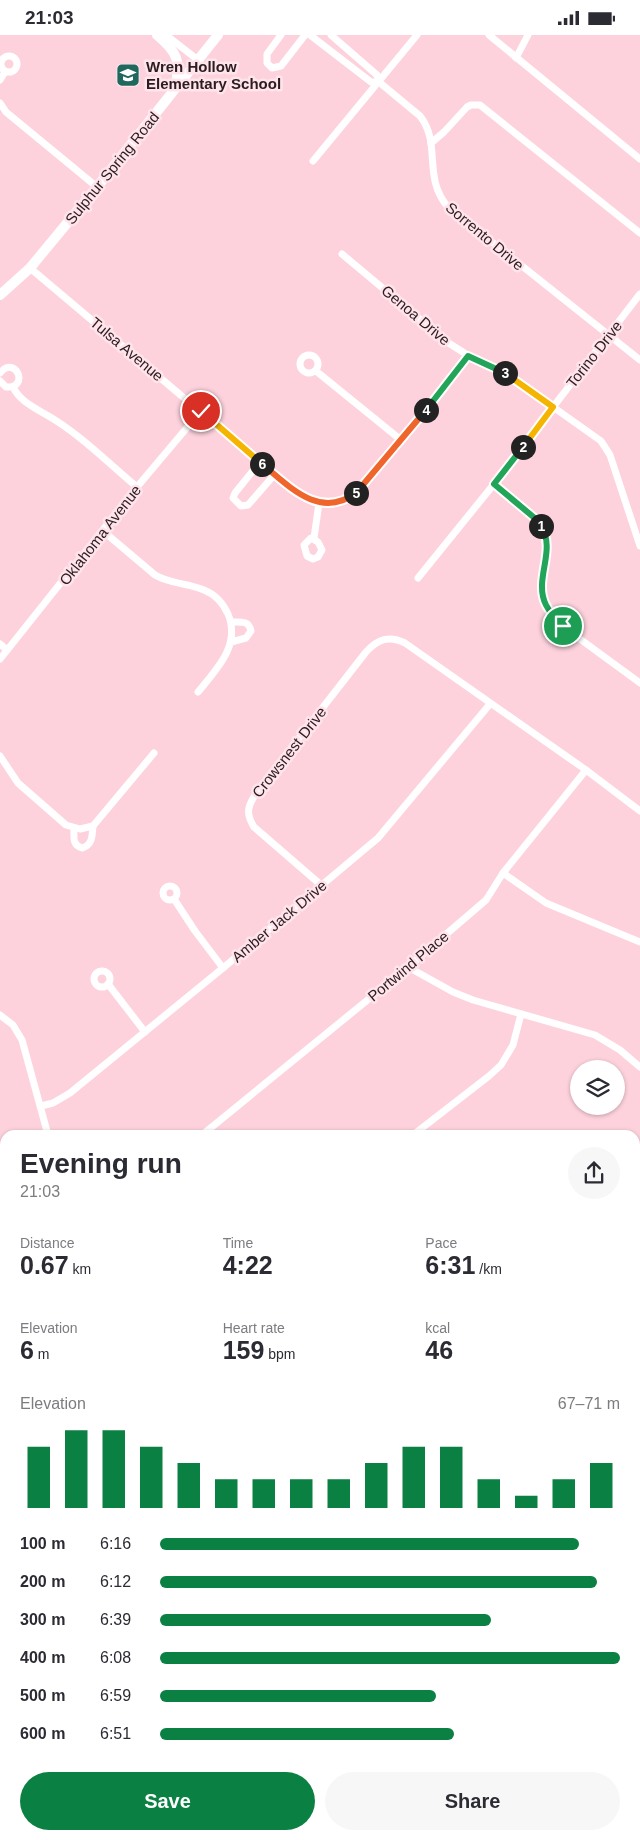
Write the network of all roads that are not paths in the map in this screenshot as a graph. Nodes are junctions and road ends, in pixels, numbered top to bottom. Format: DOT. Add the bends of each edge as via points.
graph roads {
  1 [pos="157,35"];
  2 [pos="166,35"];
  3 [pos="218,35"];
  4 [pos="281,35"];
  5 [pos="306,35"];
  6 [pos="310,35"];
  7 [pos="330,35"];
  8 [pos="417,35"];
  9 [pos="489,35"];
  10 [pos="528,35"];
  11 [pos="516,58"];
  12 [pos="198,60"];
  13 [pos="5,72"];
  14 [pos="0,81"];
  15 [pos="379,82"];
  16 [pos="174,90"];
  17 [pos="0,103"];
  18 [pos="431,143"];
  19 [pos="640,159"];
  20 [pos="313,161"];
  21 [pos="97,187"];
  22 [pos="640,233"];
  23 [pos="342,254"];
  24 [pos="30,268"];
  25 [pos="640,294"];
  26 [pos="0,295"];
  27 [pos="609,336"];
  28 [pos="468,356"];
  29 [pos="640,360"];
  30 [pos="316,371"];
  31 [pos="0,373"];
  32 [pos="0,381"];
  33 [pos="13,387"];
  34 [pos="553,407"];
  35 [pos="201,411"];
  36 [pos="401,440"];
  37 [pos="260,462"];
  38 [pos="275,474"];
  39 [pos="494,484"];
  40 [pos="137,487"];
  41 [pos="319,503"];
  42 [pos="103,531"];
  43 [pos="314,538"];
  44 [pos="640,546"];
  45 [pos="418,578"];
  46 [pos="231,622"];
  47 [pos="231,642"];
  48 [pos="0,644"];
  49 [pos="8,650"];
  50 [pos="0,659"];
  51 [pos="640,683"];
  52 [pos="198,692"];
  53 [pos="490,704"];
  54 [pos="154,753"];
  55 [pos="0,756"];
  56 [pos="586,770"];
  57 [pos="640,811"];
  58 [pos="93,826"];
  59 [pos="74,828"];
  60 [pos="503,873"];
  61 [pos="322,885"];
  62 [pos="174,899"];
  63 [pos="640,943"];
  64 [pos="408,967"];
  65 [pos="224,968"];
  66 [pos="108,984"];
  67 [pos="521,1013"];
  68 [pos="0,1015"];
  69 [pos="145,1031"];
  70 [pos="640,1067"];
  71 [pos="41,1106"];
  72 [pos="47,1130"];
  73 [pos="208,1130"];
  74 [pos="419,1130"];
  1 -- 16 [label="main road" via="171,46 177,57 178,76"];
  2 -- 12 [label="street"];
  3 -- 12 [label="main road, Sulphur Spring Road"];
  4 -- 5 [label="street" via="266,55 272,68 281,66"];
  6 -- 15 [label="street, Sorrento Drive" via="371,82"];
  7 -- 15 [label="street, Sorrento Drive" via="377,75"];
  8 -- 15 [label="street"];
  9 -- 11 [label="street"];
  10 -- 11 [label="street"];
  11 -- 19 [label="street"];
  12 -- 16 [label="main road, Sulphur Spring Road"];
  13 -- 14 [label="street"];
  15 -- 18 [label="street, Sorrento Drive" via="420,116 429,130"];
  15 -- 20 [label="street"];
  16 -- 21 [label="main road, Sulphur Spring Road"];
  17 -- 21 [label="street" via="6,112"];
  18 -- 22 [label="street" via="467,107 480,105"];
  18 -- 27 [label="street, Sorrento Drive" via="432,174 438,193 448,207"];
  21 -- 24 [label="main road, Sulphur Spring Road"];
  23 -- 28 [label="street, Genoa Drive"];
  24 -- 26 [label="main road, Sulphur Spring Road"];
  24 -- 35 [label="street, Tulsa Avenue"];
  25 -- 27 [label="street, Torino Drive"];
  27 -- 29 [label="street, Sorrento Drive"];
  27 -- 34 [label="street, Torino Drive"];
  28 -- 34 [label="street, Genoa Drive" via="501,370"];
  28 -- 36 [label="street"];
  30 -- 36 [label="street"];
  31 -- 33 [label="street" via="8,367 17,371 19,379"];
  32 -- 33 [label="street" via="6,387"];
  33 -- 40 [label="street" via="28,404 67,427"];
  34 -- 39 [label="street, Torino Drive"];
  34 -- 44 [label="street, Genoa Drive" via="606,447"];
  35 -- 37 [label="street, Tulsa Avenue"];
  35 -- 40 [label="street, Oklahoma Avenue"];
  36 -- 41 [label="street" via="357,493 333,504"];
  37 -- 38 [label="street, Tulsa Avenue"];
  37 -- 38 [label="street" via="235,493 233,498 241,506 248,505"];
  38 -- 41 [label="street, Tulsa Avenue" via="302,495"];
  39 -- 45 [label="street, Torino Drive"];
  39 -- 51 [label="street" via="537,520 545,533 548,548 542,579 544,600 550,612 563,626"];
  40 -- 42 [label="street, Oklahoma Avenue"];
  41 -- 43 [label="street"];
  42 -- 46 [label="street" via="162,579 193,585 212,595 225,607"];
  42 -- 49 [label="street, Oklahoma Avenue"];
  46 -- 47 [label="street"];
  46 -- 47 [label="street" via="245,622 251,631 246,638"];
  47 -- 52 [label="street" via="227,656"];
  48 -- 49 [label="street"];
  49 -- 50 [label="street, Oklahoma Avenue"];
  53 -- 56 [label="street"];
  53 -- 61 [label="street, Amber Jack Drive" via="385,831"];
  53 -- 61 [label="street, Crowsnest Drive" via="405,643 385,639 366,652 247,809 254,827"];
  54 -- 58 [label="street"];
  55 -- 59 [label="street" via="18,783 66,825"];
  56 -- 57 [label="street"];
  56 -- 60 [label="street, Portwind Place"];
  58 -- 59 [label="street"];
  58 -- 59 [label="street" via="89,845 82,848 74,842"];
  60 -- 63 [label="street" via="546,903"];
  60 -- 64 [label="street, Portwind Place" via="486,900"];
  61 -- 65 [label="street, Amber Jack Drive"];
  62 -- 65 [label="street"];
  64 -- 67 [label="street" via="463,997"];
  64 -- 73 [label="street, Portwind Place"];
  65 -- 69 [label="street, Amber Jack Drive"];
  66 -- 69 [label="street"];
  67 -- 70 [label="street" via="594,1035 620,1050"];
  67 -- 74 [label="street" via="513,1045 501,1065"];
  68 -- 71 [label="street" via="13,1025 22,1040"];
  69 -- 71 [label="street, Amber Jack Drive" via="70,1093"];
  71 -- 72 [label="street"];
}
